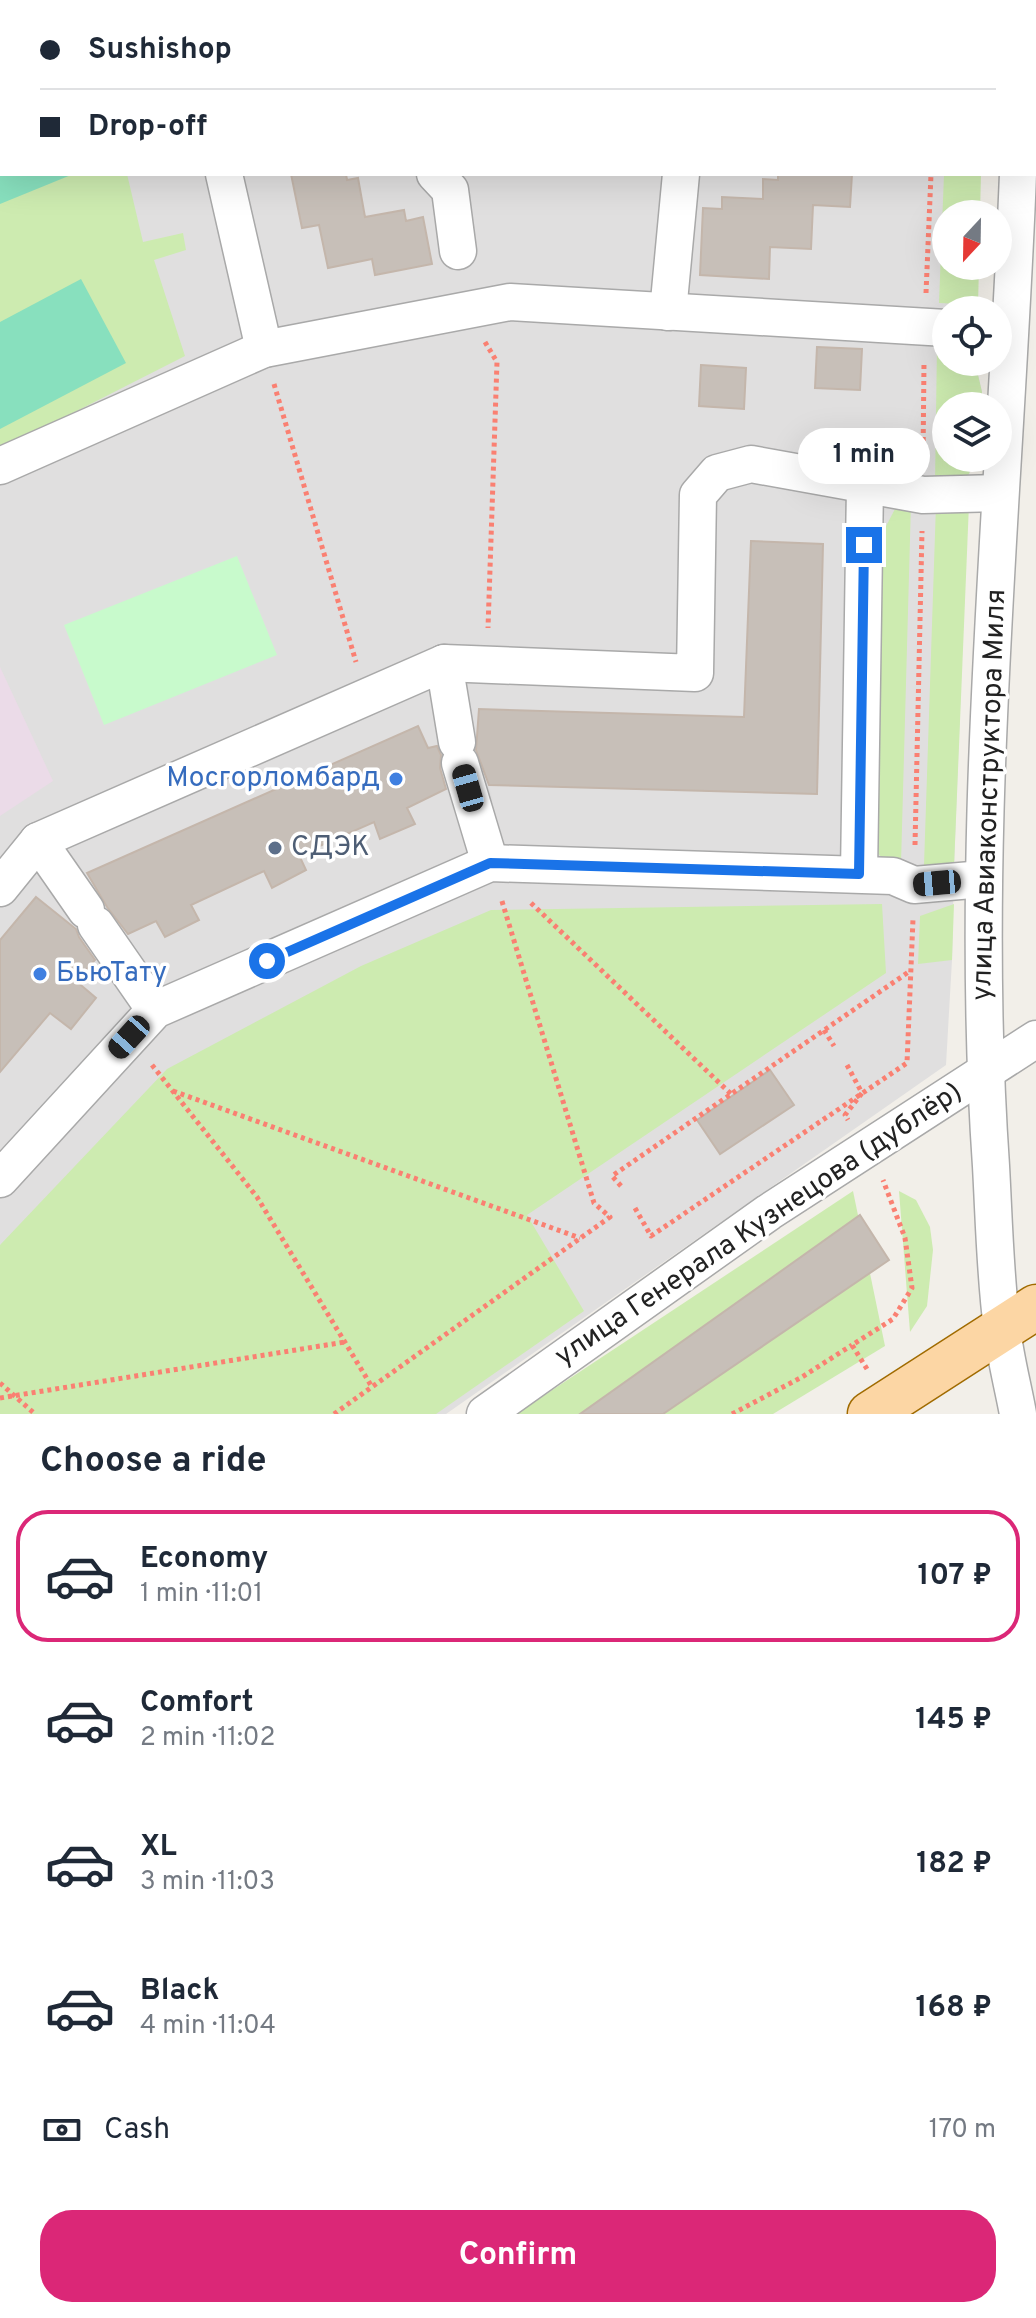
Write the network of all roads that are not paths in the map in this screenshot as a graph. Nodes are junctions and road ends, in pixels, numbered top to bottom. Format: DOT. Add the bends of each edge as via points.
graph roads {
  1 [pos="224,176"];
  2 [pos="437,176"];
  3 [pos="681,176"];
  4 [pos="1018,176"];
  5 [pos="458,251"];
  6 [pos="1008,296"];
  7 [pos="668,312"];
  8 [pos="932,327"];
  9 [pos="264,349"];
  10 [pos="1003,376"];
  11 [pos="0,466"];
  12 [pos="865,485"];
  13 [pos="999,493"];
  14 [pos="444,663"];
  15 [pos="38,841"];
  16 [pos="490,863"];
  17 [pos="859,874"];
  18 [pos="983,879"];
  19 [pos="0,888"];
  20 [pos="155,1010"];
  21 [pos="1036,1039"];
  22 [pos="984,1073"];
  23 [pos="0,1179"];
  24 [pos="1019,1318"];
  25 [pos="879,1408"];
  26 [pos="485,1414"];
  27 [pos="1018,1414"];
  1 -- 9 [label="street"];
  2 -- 5 [label="street" via="450,190"];
  3 -- 7 [label="street"];
  4 -- 6 [label="street, улица Авиаконструктора Миля"];
  7 -- 8 [label="street"];
  7 -- 9 [label="street" via="510,302"];
  9 -- 11 [label="street"];
  10 -- 13 [label="street, улица Авиаконструктора Миля"];
  12 -- 13 [label="street" via="923,495"];
  12 -- 14 [label="street" via="751,464 717,473 698,495 695,673"];
  12 -- 17 [label="street"];
  13 -- 18 [label="street, улица Авиаконструктора Миля"];
  14 -- 15 [label="street"];
  14 -- 16 [label="street" via="459,752"];
  15 -- 19 [label="street"];
  15 -- 20 [label="street"];
  16 -- 17 [label="street"];
  16 -- 20 [label="street"];
  17 -- 18 [label="street" via="893,876 914,885"];
  18 -- 22 [label="street, улица Авиаконструктора Миля"];
  20 -- 23 [label="street"];
  21 -- 22 [label="street, улица Генерала Кузнецова (дублёр)"];
  22 -- 24 [label="street, улица Авиаконструктора Миля"];
  22 -- 26 [label="street, улица Генерала Кузнецова (дублёр)" via="769,1212"];
  24 -- 25 [label="main road"];
  24 -- 27 [label="street, улица Авиаконструктора Миля"];
}
